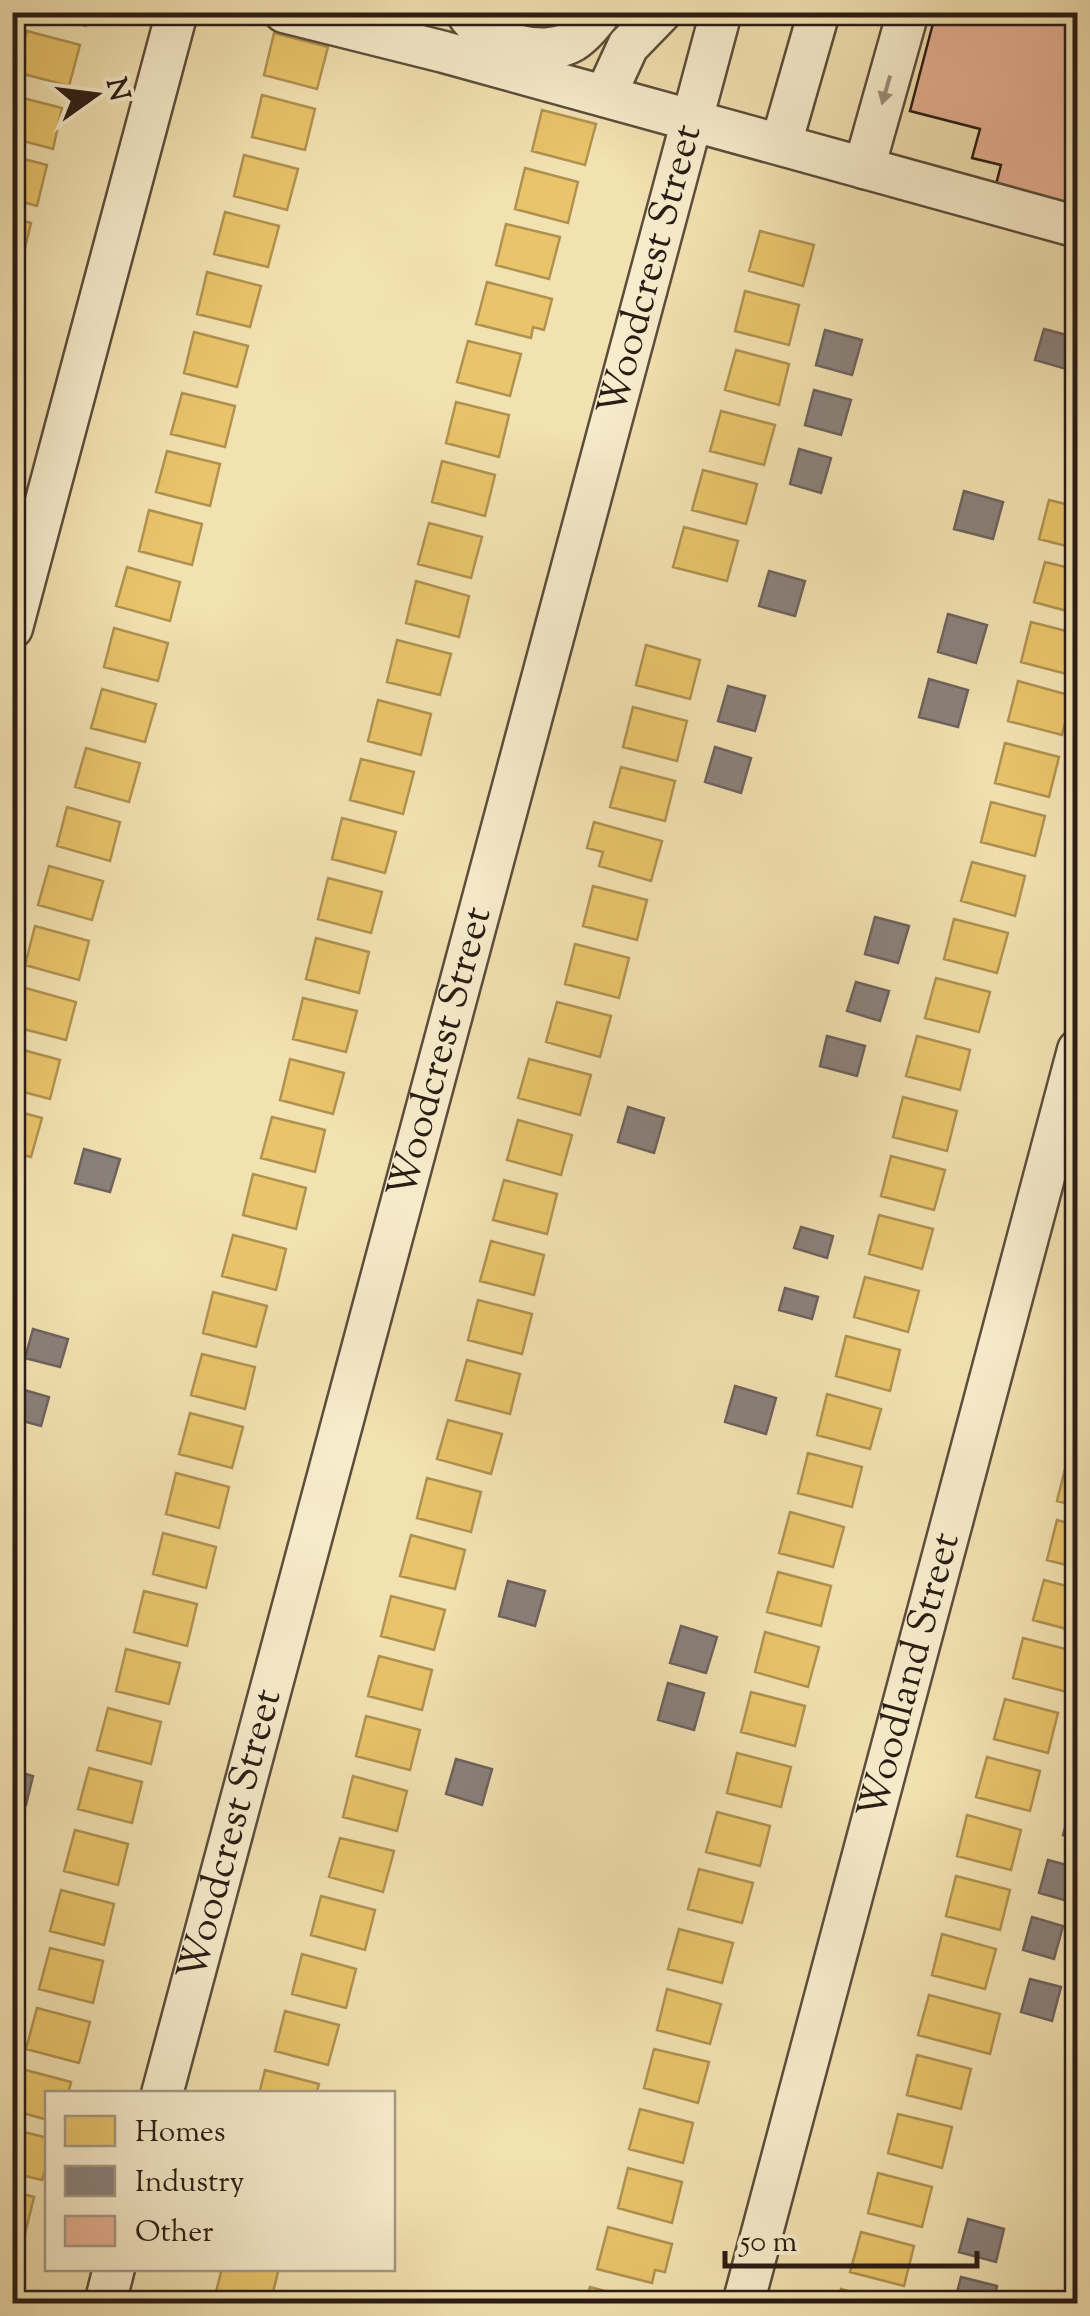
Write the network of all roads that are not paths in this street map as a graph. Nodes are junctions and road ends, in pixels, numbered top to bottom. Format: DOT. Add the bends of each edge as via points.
graph roads {
  1 [pos="177,12"];
  2 [pos="284,12"];
  3 [pos="454,12"];
  4 [pos="466,12"];
  5 [pos="602,12"];
  6 [pos="660,12"];
  7 [pos="721,12"];
  8 [pos="818,12"];
  9 [pos="908,12"];
  10 [pos="444,52"];
  11 [pos="605,96"];
  12 [pos="693,120"];
  13 [pos="781,144"];
  14 [pos="864,168"];
  15 [pos="1078,227"];
  16 [pos="12,628"];
  17 [pos="1078,1050"];
  18 [pos="163,2091"];
  19 [pos="113,2271"];
  20 [pos="105,2304"];
  21 [pos="743,2304"];
  1 -- 16 [label="street"];
  2 -- 10 [label="street"];
  3 -- 10 [label="street"];
  4 -- 5 [label="street" via="502,40 544,49 572,41"];
  6 -- 11 [label="street" via="628,46"];
  7 -- 12 [label="street, Woodcrest Street"];
  8 -- 13 [label="street"];
  9 -- 14 [label="street, one-way"];
  10 -- 11 [label="street"];
  11 -- 12 [label="street"];
  12 -- 13 [label="street"];
  12 -- 18 [label="street, Woodcrest Street"];
  13 -- 14 [label="street"];
  14 -- 15 [label="street"];
  17 -- 21 [label="street, Woodland Street"];
  19 -- 20 [label="street"];
}
